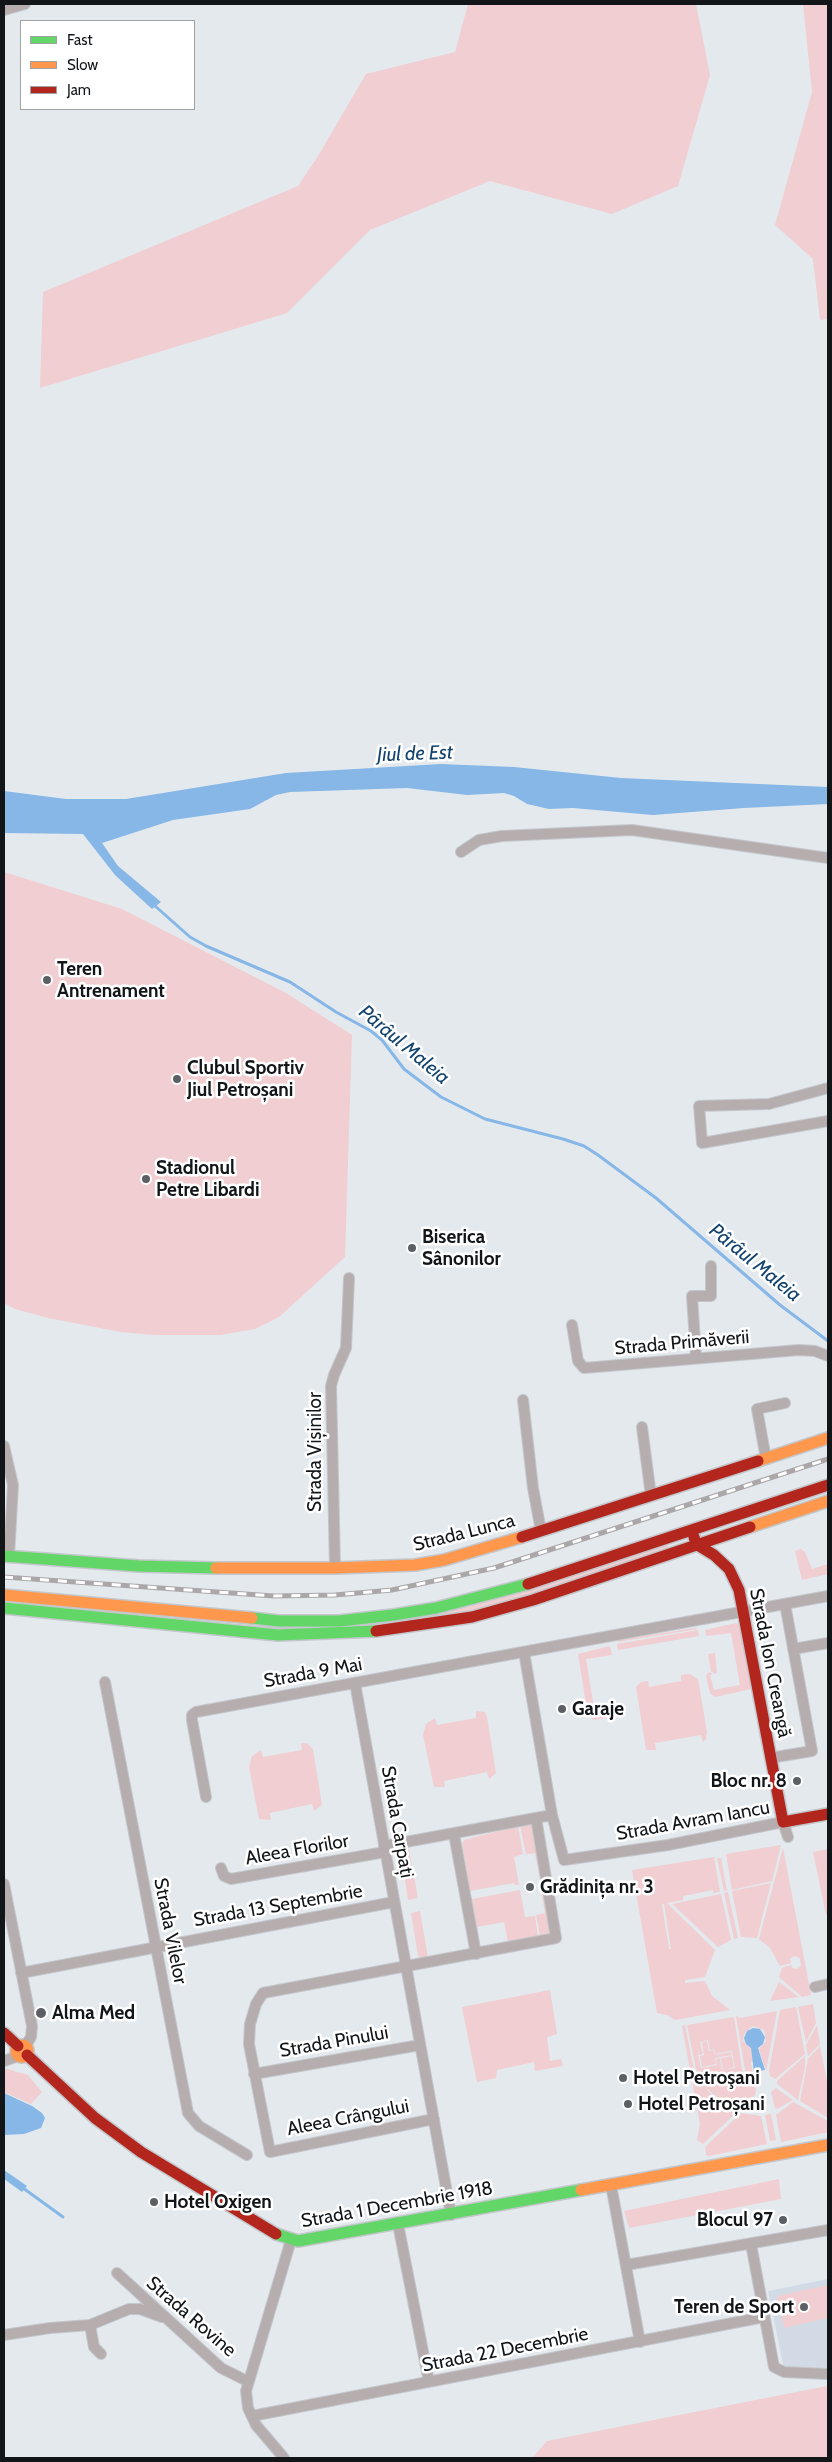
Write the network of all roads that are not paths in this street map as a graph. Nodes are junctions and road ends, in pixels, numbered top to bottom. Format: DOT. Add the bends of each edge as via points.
graph roads {
  1 [pos="25,4"];
  2 [pos="4,10"];
  3 [pos="461,852"];
  4 [pos="828,858"];
  5 [pos="828,1088"];
  6 [pos="828,1121"];
  7 [pos="711,1266"];
  8 [pos="349,1278"];
  9 [pos="572,1325"];
  10 [pos="828,1356"];
  11 [pos="696,1357"];
  12 [pos="523,1400"];
  13 [pos="785,1403"];
  14 [pos="642,1427"];
  15 [pos="828,1438"];
  16 [pos="4,1446"];
  17 [pos="766,1459"];
  18 [pos="828,1485"];
  19 [pos="651,1496"];
  20 [pos="794,1496"];
  21 [pos="828,1501"];
  22 [pos="798,1510"];
  23 [pos="691,1529"];
  24 [pos="541,1531"];
  25 [pos="696,1544"];
  26 [pos="6,1557"];
  27 [pos="335,1568"];
  28 [pos="4,1595"];
  29 [pos="828,1596"];
  30 [pos="785,1604"];
  31 [pos="4,1608"];
  32 [pos="743,1612"];
  33 [pos="828,1643"];
  34 [pos="793,1649"];
  35 [pos="524,1652"];
  36 [pos="105,1682"];
  37 [pos="354,1683"];
  38 [pos="770,1758"];
  39 [pos="206,1797"];
  40 [pos="828,1814"];
  41 [pos="552,1815"];
  42 [pos="536,1818"];
  43 [pos="783,1822"];
  44 [pos="454,1834"];
  45 [pos="788,1838"];
  46 [pos="385,1849"];
  47 [pos="221,1868"];
  48 [pos="4,1884"];
  49 [pos="394,1902"];
  50 [pos="154,1946"];
  51 [pos="476,1954"];
  52 [pos="406,1967"];
  53 [pos="21,1973"];
  54 [pos="828,1984"];
  55 [pos="814,1987"];
  56 [pos="4,2033"];
  57 [pos="420,2045"];
  58 [pos="22,2050"];
  59 [pos="4,2061"];
  60 [pos="254,2074"];
  61 [pos="434,2119"];
  62 [pos="828,2145"];
  63 [pos="247,2155"];
  64 [pos="611,2185"];
  65 [pos="451,2214"];
  66 [pos="398,2224"];
  67 [pos="828,2230"];
  68 [pos="291,2240"];
  69 [pos="750,2244"];
  70 [pos="626,2265"];
  71 [pos="117,2273"];
  72 [pos="165,2317"];
  73 [pos="764,2317"];
  74 [pos="90,2325"];
  75 [pos="4,2335"];
  76 [pos="640,2342"];
  77 [pos="101,2354"];
  78 [pos="828,2374"];
  79 [pos="247,2381"];
  80 [pos="429,2382"];
  81 [pos="252,2416"];
  82 [pos="284,2458"];
  1 -- 2 [label="street"];
  3 -- 4 [label="street" via="480,840 502,836 632,830"];
  5 -- 6 [label="street" via="770,1104 699,1106 702,1142"];
  7 -- 11 [label="street" via="711,1296 692,1296"];
  8 -- 27 [label="street, Strada Vișinilor" via="346,1348 331,1386"];
  9 -- 11 [label="street, Strada Primăverii" via="578,1361 584,1368"];
  10 -- 11 [label="street, Strada Primăverii" via="800,1350"];
  12 -- 24 [label="street"];
  13 -- 17 [label="street" via="757,1409"];
  14 -- 19 [label="street"];
  15 -- 17 [label="main road, Strada Lunca"];
  16 -- 26 [label="street" via="13,1485"];
  17 -- 19 [label="main road, Strada Lunca"];
  18 -- 20 [label="main road"];
  19 -- 24 [label="main road, Strada Lunca"];
  20 -- 22 [label="main road"];
  20 -- 23 [label="main road"];
  21 -- 22 [label="main road"];
  22 -- 25 [label="main road"];
  23 -- 25 [label="main road"];
  23 -- 28 [label="main road" via="480,1598 351,1620 279,1621"];
  24 -- 27 [label="main road, Strada Lunca" via="444,1560 416,1565"];
  25 -- 31 [label="main road" via="502,1610 438,1623 353,1634 278,1635"];
  25 -- 32 [label="main road, Strada Ion Creangă" via="729,1569 739,1590"];
  26 -- 27 [label="main road, Strada Lunca" via="160,1566"];
  29 -- 30 [label="street, Strada 9 Mai"];
  30 -- 32 [label="street, Strada 9 Mai"];
  30 -- 34 [label="street, Strada Ion Creangă"];
  32 -- 35 [label="street, Strada 9 Mai"];
  32 -- 38 [label="main road, Strada Ion Creangă"];
  33 -- 34 [label="street"];
  34 -- 38 [label="street, Strada Ion Creangă" via="812,1751"];
  35 -- 37 [label="street, Strada 9 Mai"];
  35 -- 41 [label="street"];
  36 -- 50 [label="street, Strada Vilelor"];
  37 -- 39 [label="street, Strada 9 Mai" via="192,1715"];
  37 -- 46 [label="street, Strada Carpați"];
  38 -- 43 [label="main road, Strada Ion Creangă"];
  40 -- 43 [label="main road, Strada Avram Iancu"];
  41 -- 42 [label="street, Aleea Florilor"];
  41 -- 43 [label="street, Strada Avram Iancu" via="564,1860 668,1845"];
  42 -- 44 [label="street, Aleea Florilor"];
  42 -- 51 [label="street" via="556,1938"];
  43 -- 45 [label="street"];
  44 -- 46 [label="street, Aleea Florilor"];
  44 -- 51 [label="street"];
  46 -- 47 [label="street, Aleea Florilor" via="236,1878 226,1878"];
  46 -- 49 [label="street, Strada Carpați"];
  48 -- 53 [label="street"];
  49 -- 50 [label="street, Strada 13 Septembrie"];
  49 -- 52 [label="street, Strada Carpați"];
  50 -- 53 [label="street, Strada 13 Septembrie"];
  50 -- 63 [label="street, Strada Vilelor" via="188,2113 199,2126"];
  51 -- 52 [label="street"];
  52 -- 57 [label="street, Strada Carpați"];
  52 -- 60 [label="street" via="264,1993 259,1997 250,2024 249,2044"];
  53 -- 58 [label="street" via="32,2031"];
  54 -- 55 [label="street"];
  56 -- 58 [label="main road, Strada 1 Decembrie 1918"];
  57 -- 60 [label="street, Strada Pinului"];
  57 -- 61 [label="street, Strada Carpați"];
  58 -- 59 [label="street"];
  58 -- 68 [label="main road, Strada 1 Decembrie 1918" via="77,2102 128,2143 212,2197 271,2232"];
  60 -- 61 [label="street, Aleea Crângului" via="270,2152"];
  61 -- 65 [label="street, Strada Carpați"];
  62 -- 64 [label="main road, Strada 1 Decembrie 1918"];
  64 -- 65 [label="main road, Strada 1 Decembrie 1918"];
  64 -- 70 [label="street"];
  65 -- 66 [label="main road, Strada 1 Decembrie 1918"];
  66 -- 68 [label="main road, Strada 1 Decembrie 1918" via="304,2241"];
  66 -- 80 [label="street"];
  67 -- 69 [label="street"];
  68 -- 79 [label="street"];
  69 -- 70 [label="street"];
  69 -- 73 [label="street"];
  70 -- 76 [label="street"];
  71 -- 72 [label="street, Strada Rovine"];
  72 -- 74 [label="street" via="129,2309"];
  72 -- 79 [label="street, Strada Rovine" via="221,2368"];
  73 -- 76 [label="street, Strada 22 Decembrie"];
  73 -- 78 [label="street" via="774,2367 784,2372"];
  74 -- 75 [label="street"];
  74 -- 77 [label="street" via="94,2348"];
  76 -- 80 [label="street, Strada 22 Decembrie"];
  79 -- 81 [label="street" via="246,2400"];
  80 -- 81 [label="street, Strada 22 Decembrie"];
  81 -- 82 [label="street"];
}
